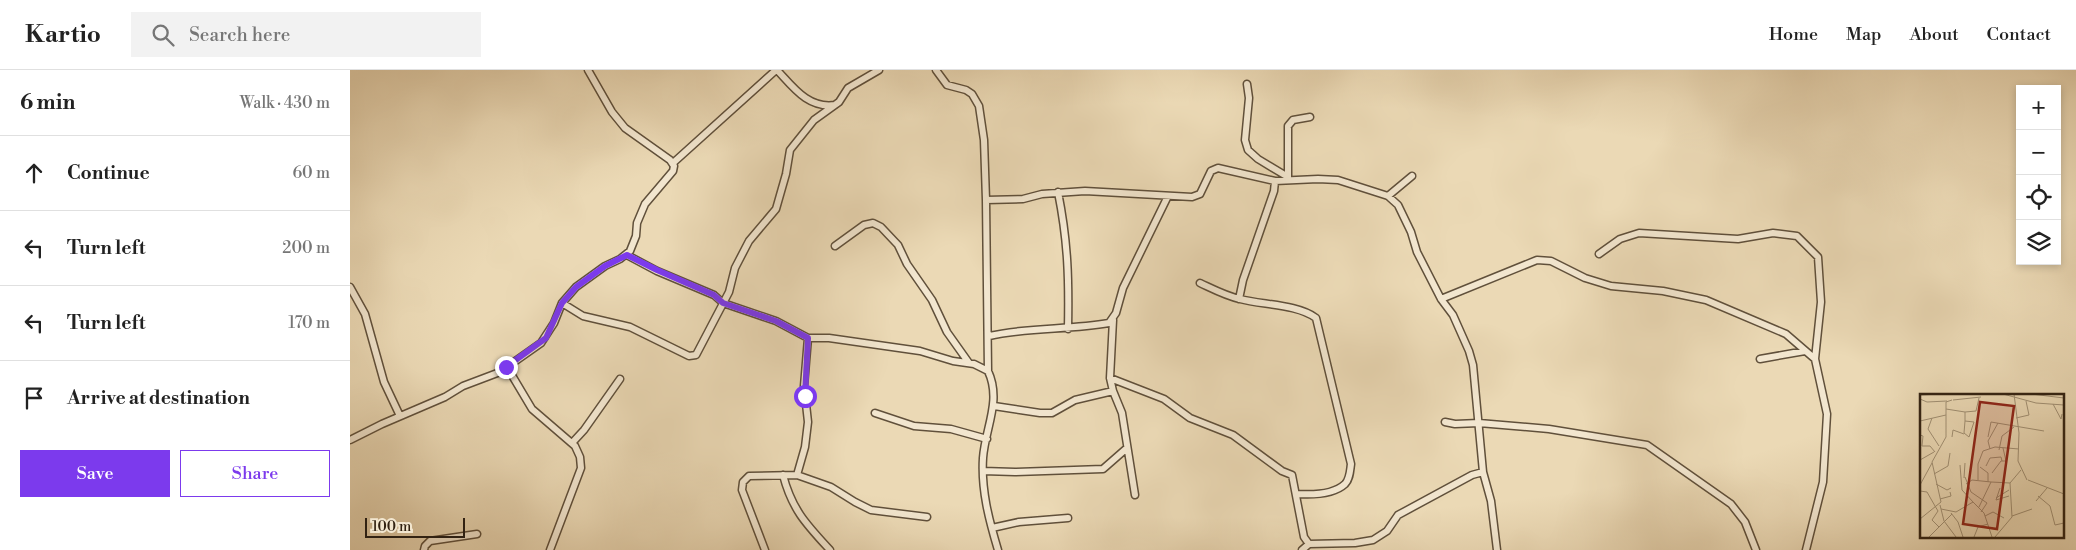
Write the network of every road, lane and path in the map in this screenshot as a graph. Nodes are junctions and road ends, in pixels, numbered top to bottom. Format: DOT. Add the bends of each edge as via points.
graph roads {
  1 [pos="588,70"];
  2 [pos="776,70"];
  3 [pos="879,70"];
  4 [pos="936,70"];
  5 [pos="1247,84"];
  6 [pos="835,105"];
  7 [pos="1310,117"];
  8 [pos="673,163"];
  9 [pos="1412,176"];
  10 [pos="1288,179"];
  11 [pos="1276,181"];
  12 [pos="1058,192"];
  13 [pos="1168,196"];
  14 [pos="1388,196"];
  15 [pos="986,200"];
  16 [pos="834,246"];
  17 [pos="1599,254"];
  18 [pos="627,255"];
  19 [pos="1200,283"];
  20 [pos="350,287"];
  21 [pos="1239,299"];
  22 [pos="1442,299"];
  23 [pos="562,303"];
  24 [pos="723,303"];
  25 [pos="1113,320"];
  26 [pos="1068,329"];
  27 [pos="989,336"];
  28 [pos="808,338"];
  29 [pos="1805,352"];
  30 [pos="1760,359"];
  31 [pos="1815,359"];
  32 [pos="969,363"];
  33 [pos="506,367"];
  34 [pos="988,371"];
  35 [pos="1110,378"];
  36 [pos="620,379"];
  37 [pos="1113,391"];
  38 [pos="994,406"];
  39 [pos="875,413"];
  40 [pos="400,416"];
  41 [pos="1445,422"];
  42 [pos="1479,423"];
  43 [pos="987,439"];
  44 [pos="350,440"];
  45 [pos="572,443"];
  46 [pos="1128,448"];
  47 [pos="983,471"];
  48 [pos="1483,472"];
  49 [pos="784,475"];
  50 [pos="797,475"];
  51 [pos="1297,494"];
  52 [pos="1135,495"];
  53 [pos="927,517"];
  54 [pos="1068,518"];
  55 [pos="992,528"];
  56 [pos="477,534"];
  57 [pos="1309,544"];
  58 [pos="424,550"];
  59 [pos="550,550"];
  60 [pos="765,550"];
  61 [pos="830,550"];
  62 [pos="998,550"];
  63 [pos="1302,550"];
  64 [pos="1497,550"];
  65 [pos="1756,550"];
  66 [pos="1806,550"];
  1 -- 8 [label="street" via="625,128"];
  2 -- 6 [label="street" via="810,101"];
  2 -- 8 [label="street"];
  3 -- 6 [label="street" via="848,88"];
  4 -- 15 [label="street" via="947,85 972,94 979,106"];
  5 -- 10 [label="street" via="1245,140 1248,150"];
  6 -- 24 [label="street" via="814,120 790,150 776,209 749,241"];
  7 -- 10 [label="street" via="1293,120 1288,126"];
  8 -- 18 [label="street" via="673,172 645,204 637,223 634,243"];
  9 -- 14 [label="street"];
  10 -- 11 [label="street"];
  10 -- 14 [label="street" via="1338,180"];
  11 -- 13 [label="street" via="1218,168 1212,169 1197,196"];
  11 -- 21 [label="street"];
  12 -- 13 [label="street"];
  12 -- 15 [label="street"];
  12 -- 26 [label="street" via="1069,260"];
  13 -- 25 [label="street" via="1123,288"];
  14 -- 22 [label="street" via="1398,205 1417,252"];
  15 -- 27 [label="street"];
  16 -- 32 [label="street" via="864,225 873,223 881,227 898,245 932,300 947,332"];
  17 -- 31 [label="street" via="1620,239 1640,234 1738,239 1773,233 1797,236 1818,257 1822,294"];
  18 -- 23 [label="street" via="585,279"];
  18 -- 24 [label="street" via="714,295"];
  19 -- 21 [label="street"];
  20 -- 40 [label="street" via="365,314 384,382"];
  21 -- 51 [label="street" via="1275,304 1310,314 1317,322 1351,464 1345,483 1335,489 1310,495"];
  22 -- 29 [label="street" via="1538,260 1551,261 1585,278 1611,286 1663,291 1706,300 1786,334"];
  22 -- 42 [label="street" via="1469,351 1477,388"];
  23 -- 24 [label="street" via="583,316 630,326 691,356 696,355"];
  23 -- 33 [label="street" via="546,338"];
  24 -- 28 [label="street" via="776,321"];
  25 -- 26 [label="street"];
  25 -- 35 [label="street"];
  26 -- 27 [label="street"];
  27 -- 34 [label="street"];
  28 -- 32 [label="street" via="920,351"];
  28 -- 50 [label="street" via="804,386 808,422"];
  29 -- 30 [label="street"];
  29 -- 31 [label="street"];
  31 -- 66 [label="street" via="1827,414 1823,482"];
  32 -- 34 [label="street"];
  33 -- 40 [label="street"];
  33 -- 45 [label="street" via="532,408"];
  34 -- 38 [label="street" via="993,385"];
  35 -- 37 [label="street"];
  35 -- 51 [label="street" via="1164,399 1190,418 1233,435 1292,475"];
  36 -- 45 [label="street"];
  37 -- 38 [label="street" via="1075,400 1052,413"];
  37 -- 46 [label="street" via="1122,413"];
  38 -- 43 [label="street"];
  39 -- 43 [label="street" via="914,426 951,429"];
  40 -- 44 [label="street"];
  41 -- 42 [label="street"];
  42 -- 48 [label="street"];
  42 -- 65 [label="street" via="1549,429 1647,444 1731,504 1745,522"];
  43 -- 47 [label="street"];
  45 -- 59 [label="street" via="580,457 581,468"];
  46 -- 47 [label="street" via="1103,469"];
  46 -- 52 [label="street"];
  47 -- 55 [label="street" via="985,502"];
  48 -- 57 [label="street" via="1398,515 1386,531 1373,540"];
  48 -- 64 [label="street" via="1491,501"];
  49 -- 50 [label="street"];
  49 -- 60 [label="street" via="750,476 742,485"];
  49 -- 61 [label="street" via="792,504"];
  50 -- 53 [label="street" via="831,487 871,510"];
  51 -- 57 [label="street" via="1304,537"];
  54 -- 55 [label="street"];
  55 -- 62 [label="street"];
  56 -- 58 [label="street" via="430,541"];
  57 -- 63 [label="street"];
}
